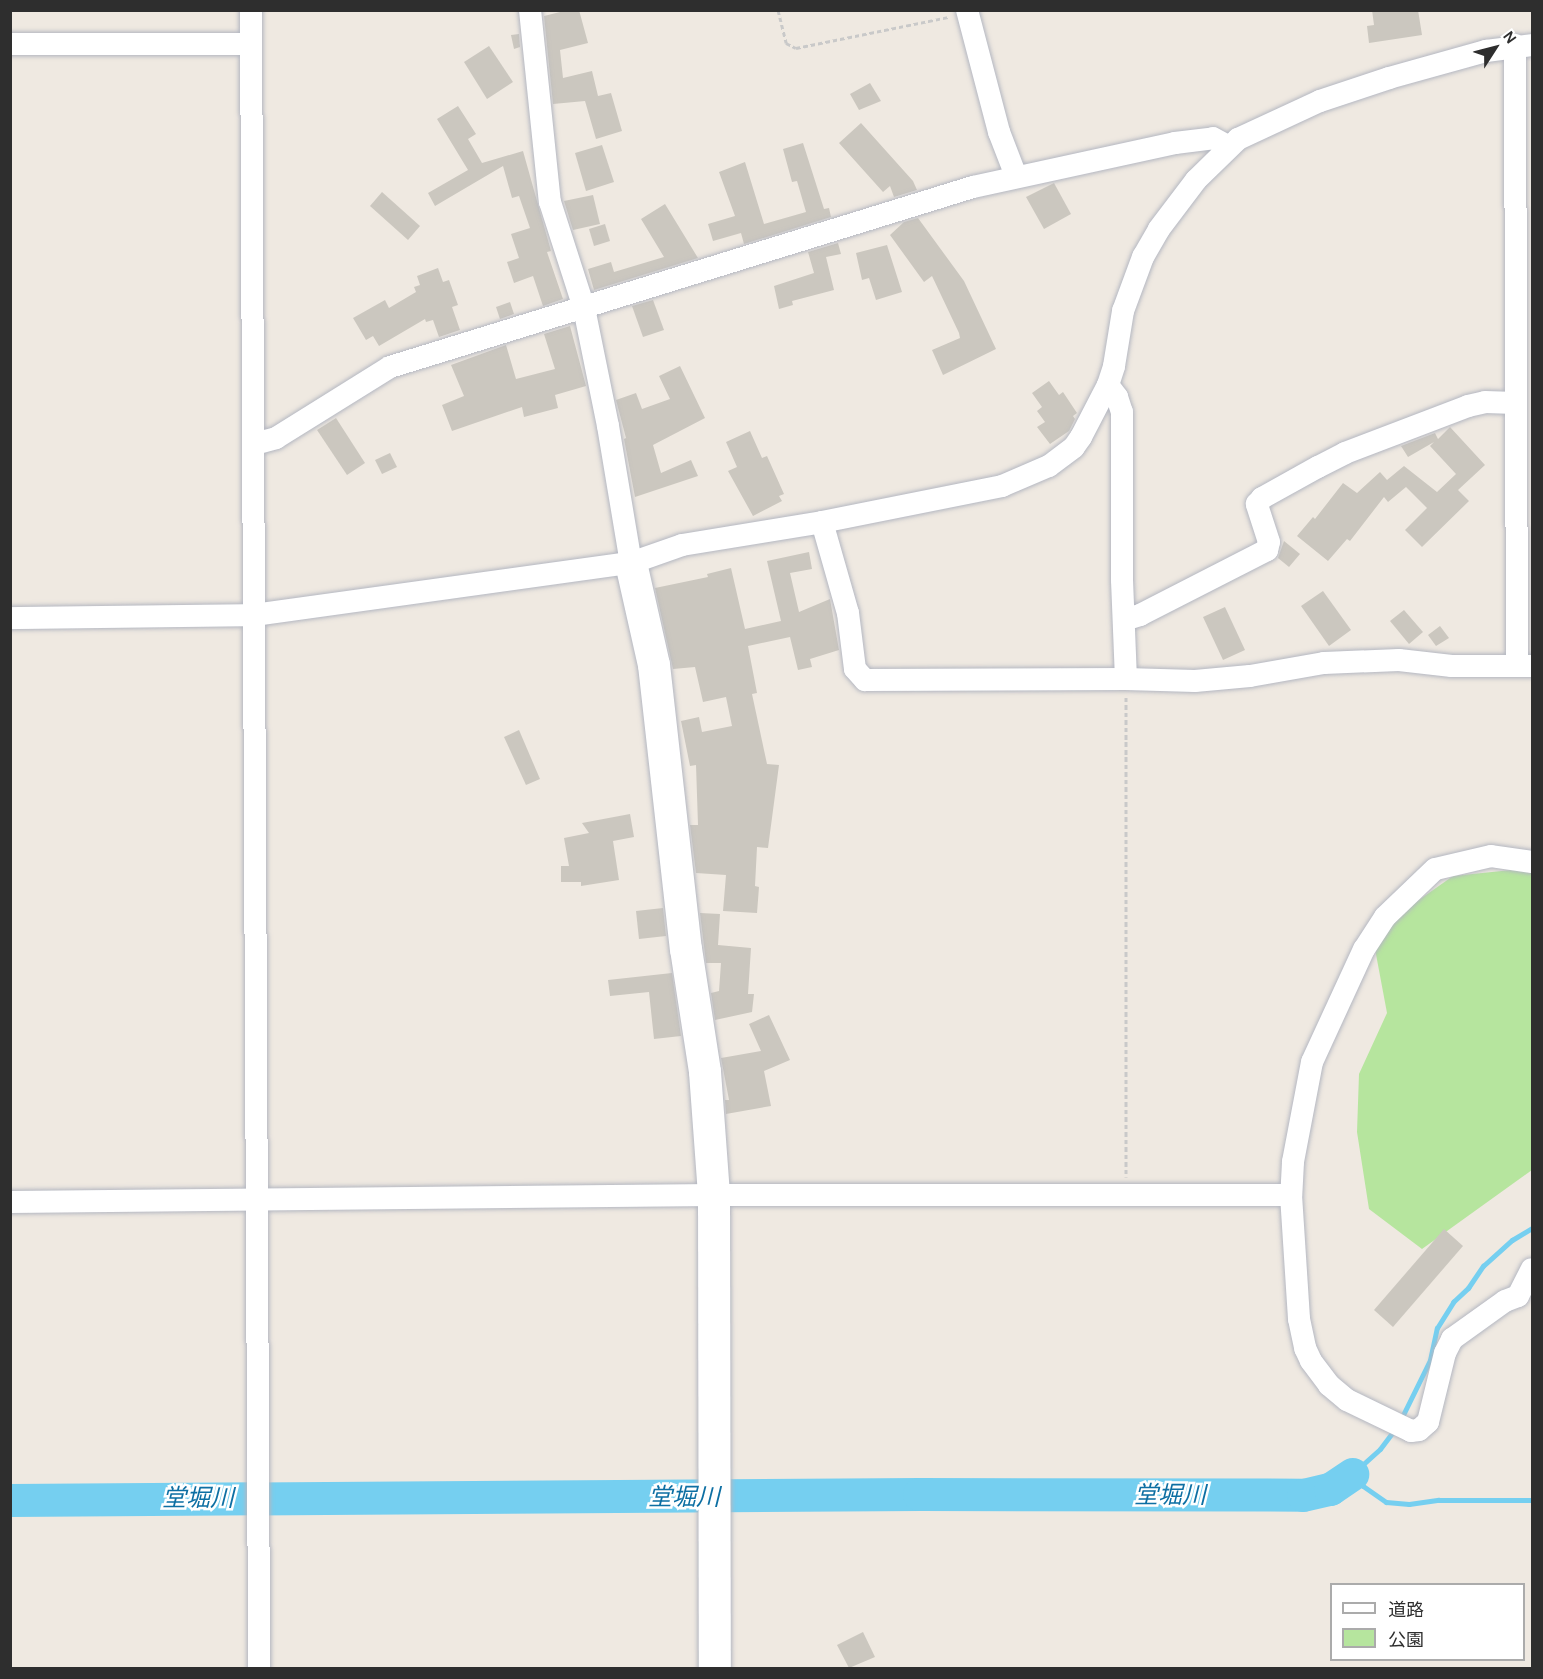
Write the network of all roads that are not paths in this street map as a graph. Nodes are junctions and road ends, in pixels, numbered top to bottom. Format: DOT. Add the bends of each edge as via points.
graph roads {
  1 [pos="251,10"];
  2 [pos="530,10"];
  3 [pos="967,12"];
  4 [pos="10,44"];
  5 [pos="251,44"];
  6 [pos="1524,45"];
  7 [pos="1229,147"];
  8 [pos="1016,176"];
  9 [pos="584,308"];
  10 [pos="1108,385"];
  11 [pos="1516,403"];
  12 [pos="254,444"];
  13 [pos="822,522"];
  14 [pos="631,563"];
  15 [pos="254,615"];
  16 [pos="10,618"];
  17 [pos="1124,620"];
  18 [pos="1525,666"];
  19 [pos="1126,679"];
  20 [pos="1533,862"];
  21 [pos="714,1195"];
  22 [pos="1291,1195"];
  23 [pos="257,1201"];
  24 [pos="10,1202"];
  25 [pos="1533,1269"];
  26 [pos="259,1668"];
  27 [pos="715,1668"];
  1 -- 5 [label="street"];
  2 -- 9 [label="street" via="550,202"];
  3 -- 8 [label="street" via="999,132"];
  4 -- 5 [label="street"];
  5 -- 12 [label="street"];
  6 -- 7 [label="street" via="1459,57 1320,101"];
  6 -- 11 [label="street"];
  7 -- 8 [label="street" via="1213,138 1175,143"];
  7 -- 10 [label="street" via="1174,208 1143,257 1123,311"];
  8 -- 9 [label="street"];
  9 -- 12 [label="street" via="390,368 276,438"];
  9 -- 14 [label="street"];
  10 -- 13 [label="street" via="1074,447 1049,466 1002,486"];
  10 -- 17 [label="street" via="1122,412"];
  11 -- 17 [label="street" via="1468,406 1318,467 1257,504 1269,542 1267,550"];
  11 -- 18 [label="street"];
  12 -- 15 [label="street"];
  13 -- 14 [label="street" via="682,545"];
  13 -- 19 [label="street" via="848,613 855,669 865,680"];
  14 -- 15 [label="street"];
  14 -- 21 [label="street" via="654,666 686,949 705,1072"];
  15 -- 16 [label="street"];
  15 -- 23 [label="street"];
  17 -- 19 [label="street"];
  18 -- 19 [label="street" via="1452,666 1399,660 1324,663 1195,681"];
  20 -- 22 [label="street" via="1491,856 1435,869 1385,917 1364,949 1312,1062 1293,1162"];
  21 -- 22 [label="street"];
  21 -- 23 [label="street"];
  21 -- 27 [label="street"];
  22 -- 25 [label="street" via="1299,1319 1311,1361 1329,1385 1347,1400 1411,1431 1428,1422 1452,1339 1497,1306 1518,1296"];
  23 -- 24 [label="street"];
  23 -- 26 [label="street"];
}
